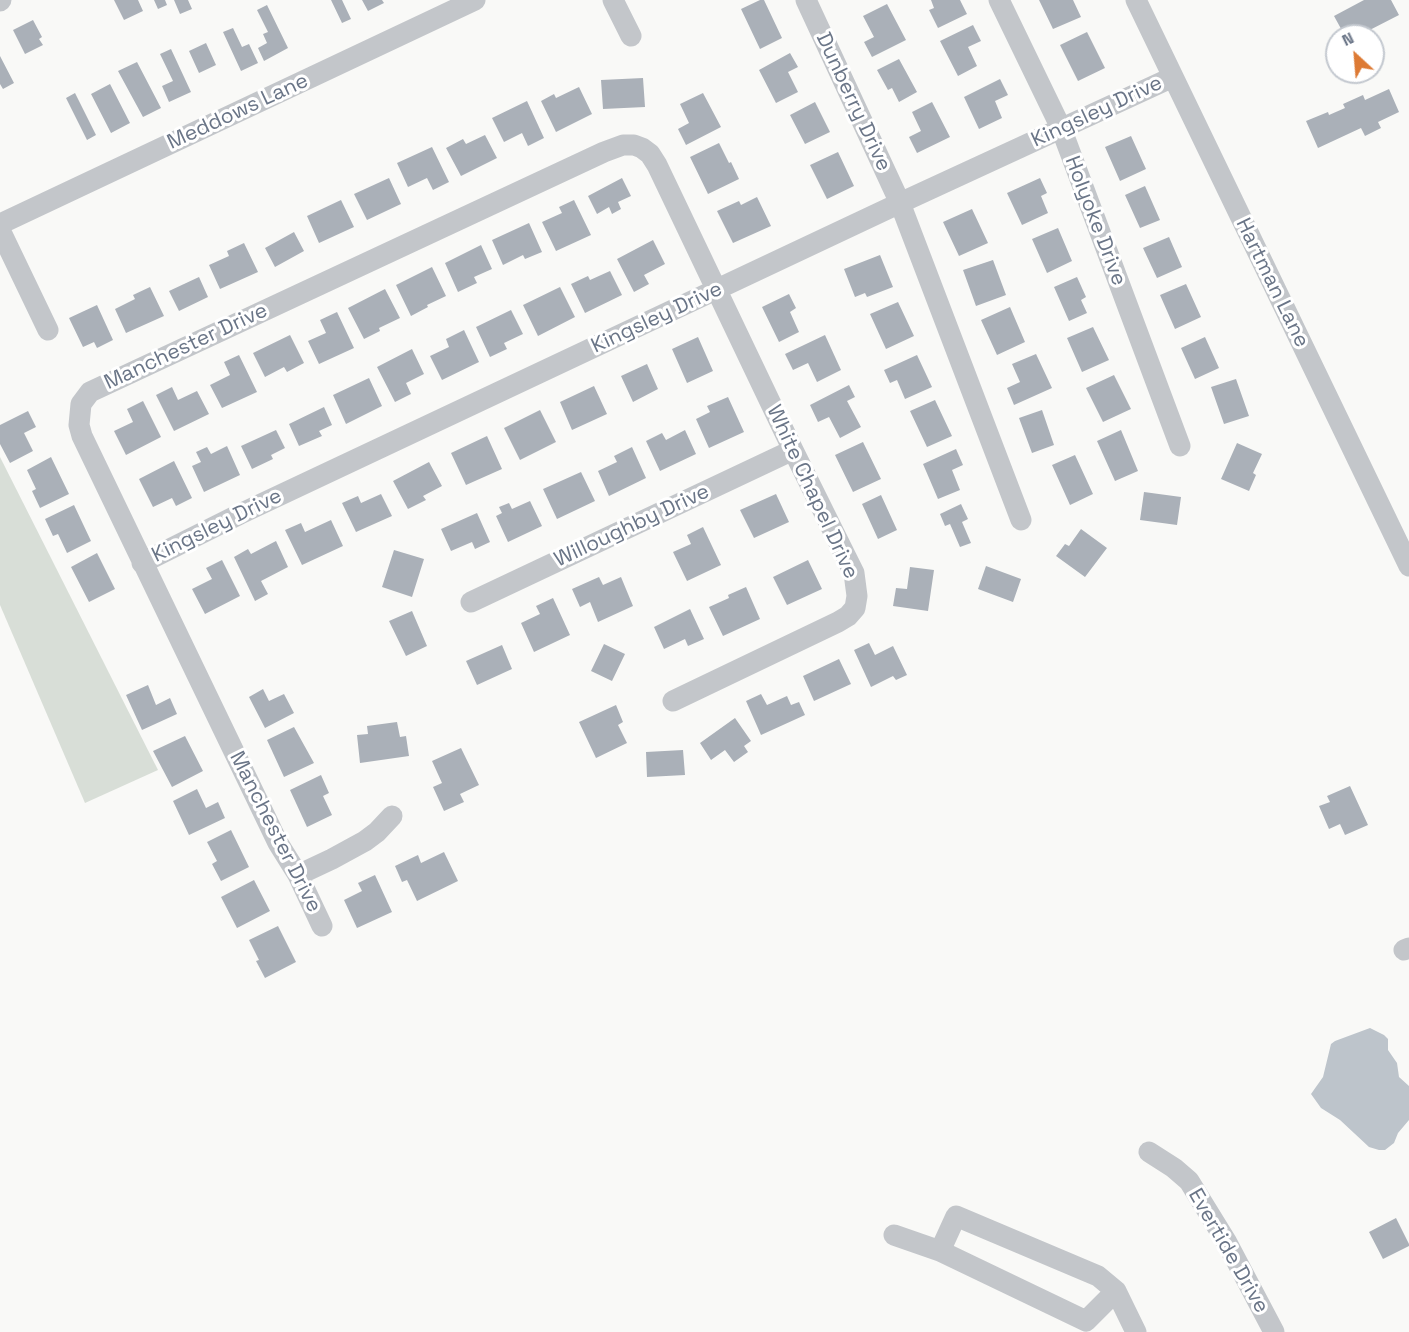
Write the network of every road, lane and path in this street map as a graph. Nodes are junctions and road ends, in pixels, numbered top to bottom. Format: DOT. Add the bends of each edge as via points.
graph roads {
  1 [pos="475,0"];
  2 [pos="613,0"];
  3 [pos="806,0"];
  4 [pos="999,0"];
  5 [pos="1136,0"];
  6 [pos="631,36"];
  7 [pos="1173,77"];
  8 [pos="1061,128"];
  9 [pos="900,203"];
  10 [pos="0,224"];
  11 [pos="0,230"];
  12 [pos="716,290"];
  13 [pos="48,330"];
  14 [pos="1180,446"];
  15 [pos="793,450"];
  16 [pos="1021,520"];
  17 [pos="142,562"];
  18 [pos="1409,566"];
  19 [pos="471,602"];
  20 [pos="673,700"];
  21 [pos="392,816"];
  22 [pos="298,874"];
  23 [pos="322,926"];
  24 [pos="1149,1152"];
  25 [pos="894,1234"];
  26 [pos="940,1251"];
  27 [pos="1116,1291"];
  28 [pos="1089,1327"];
  29 [pos="1136,1332"];
  30 [pos="1274,1332"];
  1 -- 10 [label="street, Meddows Lane"];
  2 -- 6 [label="street"];
  3 -- 9 [label="street, Dunberry Drive"];
  4 -- 8 [label="street, Holyoke Drive"];
  5 -- 7 [label="street, Hartman Lane"];
  7 -- 8 [label="street, Kingsley Drive"];
  7 -- 18 [label="street, Hartman Lane"];
  8 -- 9 [label="street, Kingsley Drive"];
  8 -- 14 [label="street, Holyoke Drive"];
  9 -- 12 [label="street, Kingsley Drive"];
  9 -- 16 [label="street"];
  11 -- 13 [label="street"];
  12 -- 15 [label="street, White Chapel Drive"];
  12 -- 17 [label="street, Kingsley Drive"];
  12 -- 17 [label="street, Manchester Drive" via="650,154 634,145 623,145 90,392 81,404 82,436"];
  15 -- 19 [label="street, Willoughby Drive"];
  15 -- 20 [label="street, White Chapel Drive" via="854,573 855,609 838,622"];
  17 -- 22 [label="street, Manchester Drive" via="278,843"];
  21 -- 22 [label="street" via="365,841"];
  22 -- 23 [label="street, Manchester Drive"];
  24 -- 30 [label="street, Evertide Drive" via="1189,1181"];
  25 -- 26 [label="street"];
  26 -- 27 [label="street" via="956,1216 1098,1276"];
  26 -- 28 [label="street"];
  27 -- 28 [label="street"];
  27 -- 29 [label="street"];
}
